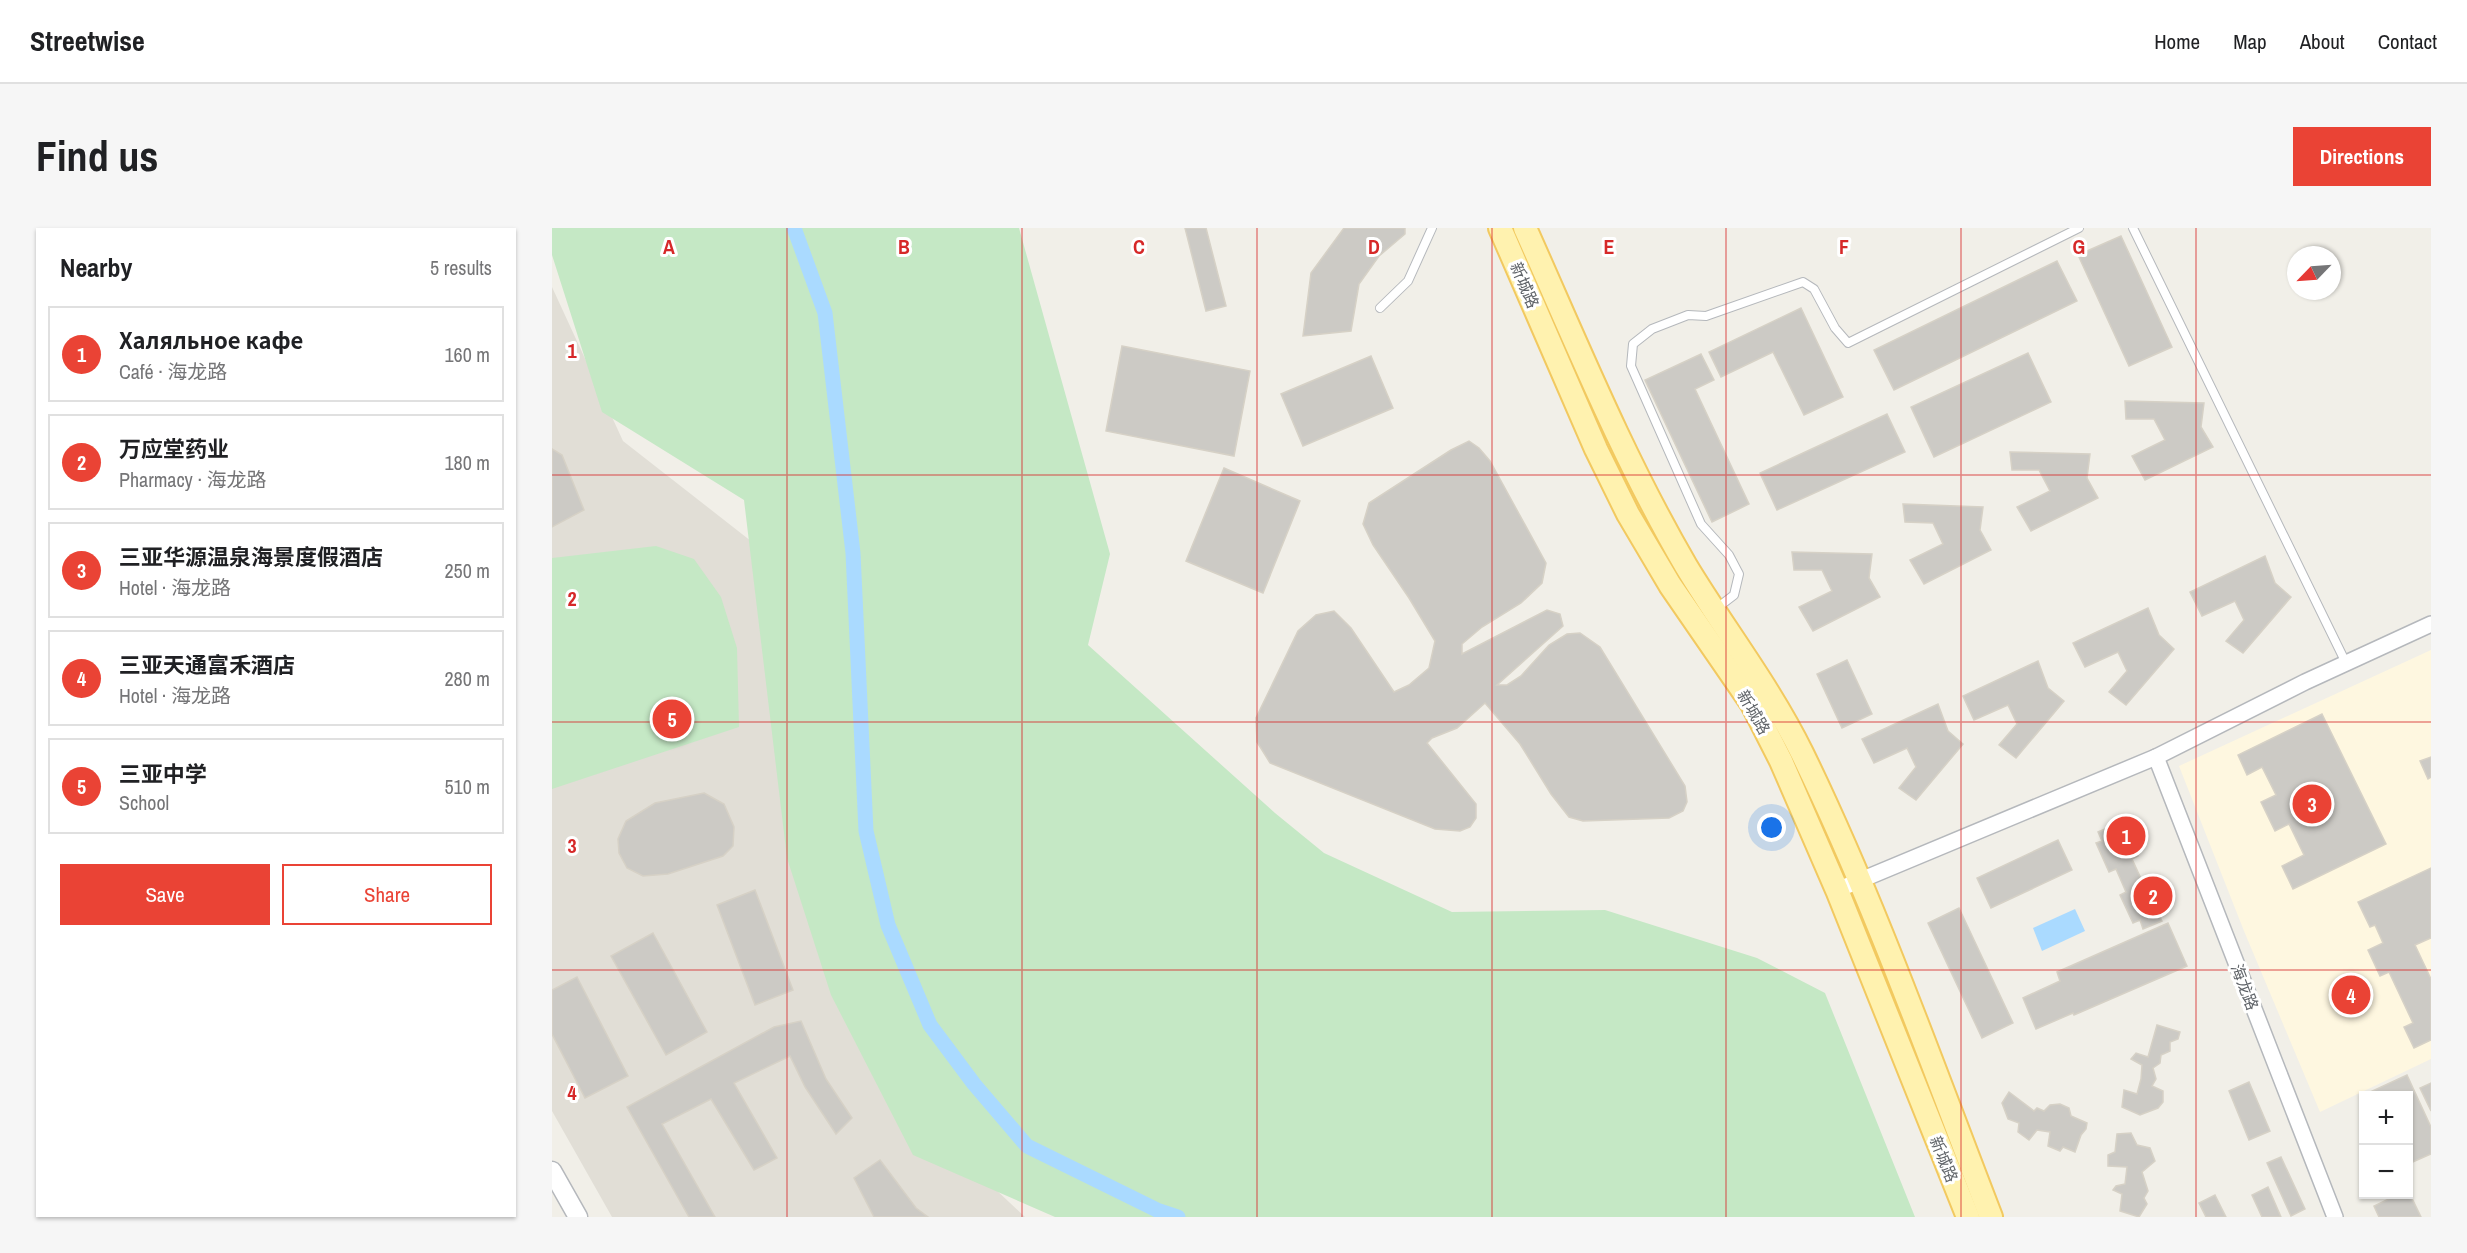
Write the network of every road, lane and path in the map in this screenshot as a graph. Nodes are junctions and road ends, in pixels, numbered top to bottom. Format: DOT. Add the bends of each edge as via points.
graph roads {
  1 [pos="1432,228"];
  2 [pos="1500,228"];
  3 [pos="1525,228"];
  4 [pos="2079,228"];
  5 [pos="2133,228"];
  6 [pos="1380,308"];
  7 [pos="1715,609"];
  8 [pos="2431,624"];
  9 [pos="2346,663"];
  10 [pos="2156,757"];
  11 [pos="1860,881"];
  12 [pos="1837,891"];
  13 [pos="552,1171"];
  14 [pos="578,1217"];
  15 [pos="1968,1217"];
  16 [pos="1991,1217"];
  17 [pos="2335,1217"];
  1 -- 6 [label="lane" via="1408,281"];
  2 -- 12 [label="main road, 新城路" via="1614,486 1670,585 1752,704"];
  3 -- 7 [label="main road, 新城路" via="1624,450 1688,568"];
  4 -- 7 [label="lane" via="1848,343 1835,328 1814,289 1803,282 1706,316 1688,315 1653,329 1633,344 1631,366 1701,524 1730,555 1739,574 1734,596"];
  5 -- 9 [label="lane"];
  7 -- 11 [label="main road, 新城路" via="1773,699"];
  8 -- 9 [label="street"];
  9 -- 10 [label="street"];
  10 -- 11 [label="street"];
  10 -- 17 [label="street, 海龙路"];
  11 -- 12 [label="street"];
  11 -- 16 [label="main road, 新城路"];
  12 -- 15 [label="main road, 新城路"];
  13 -- 14 [label="street"];
}
